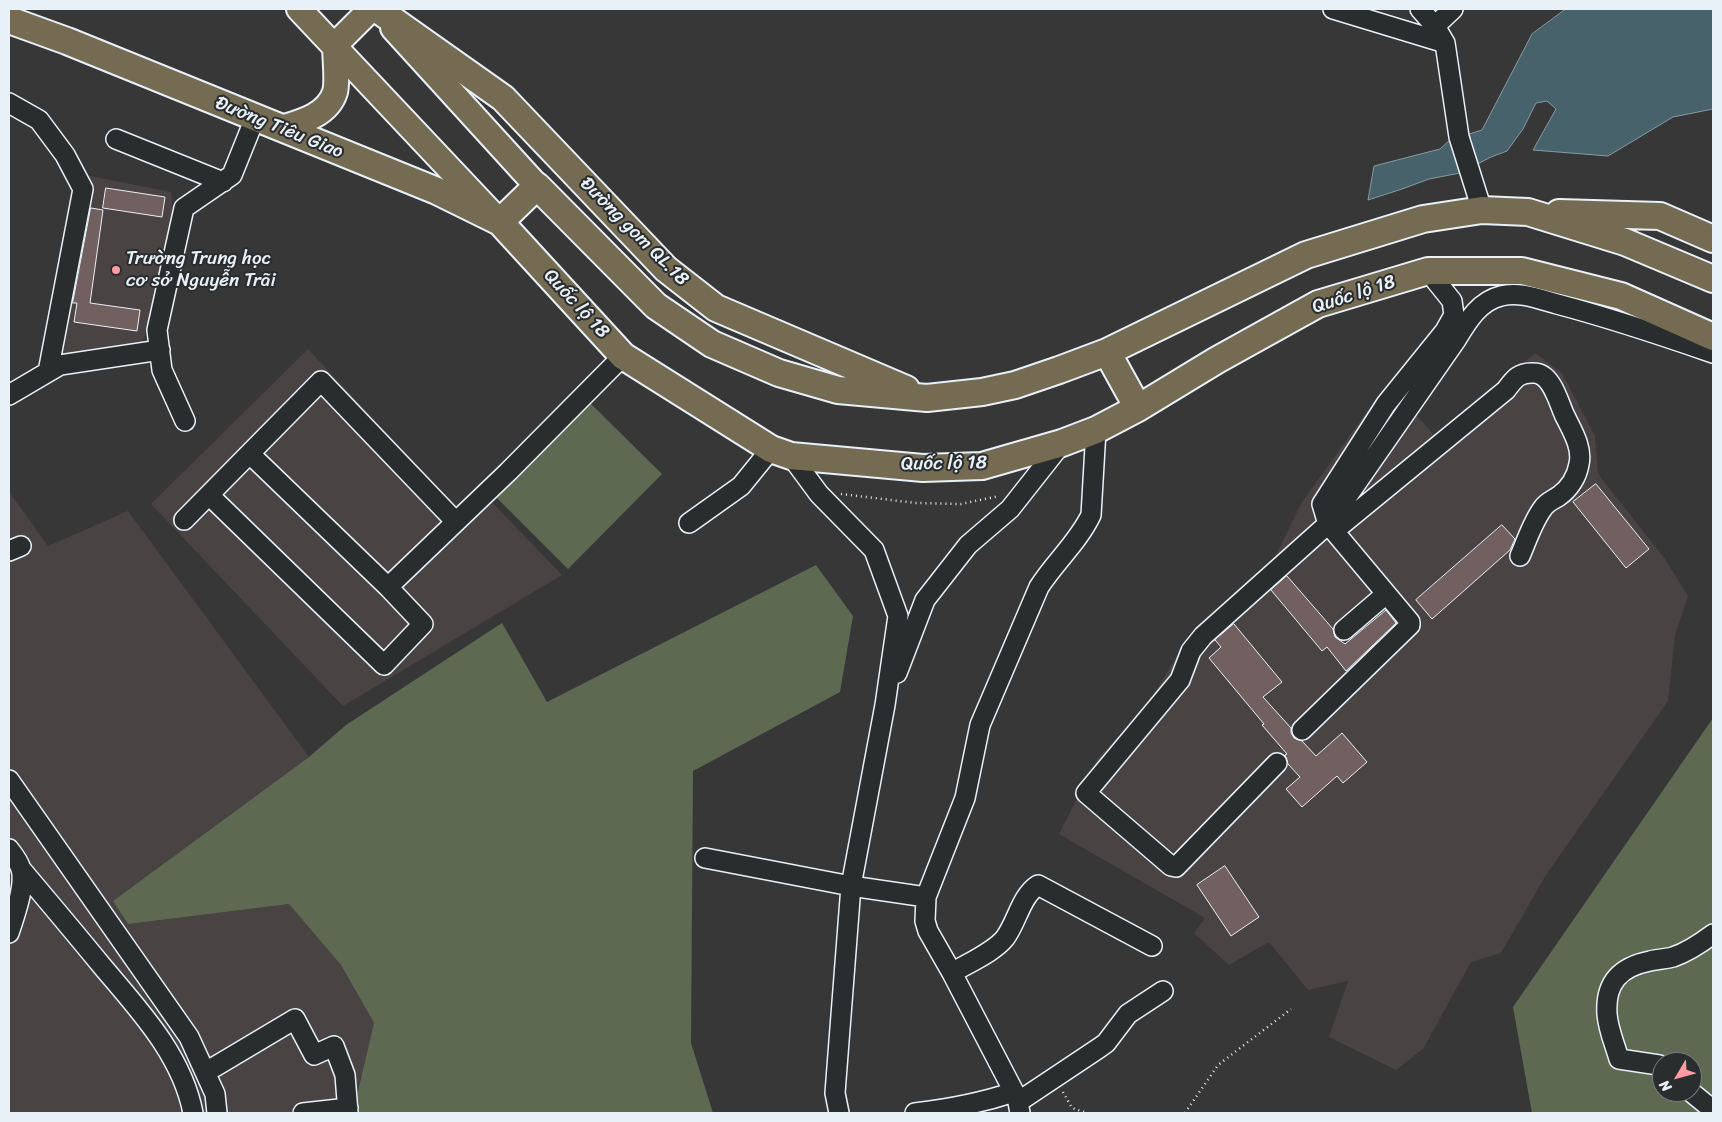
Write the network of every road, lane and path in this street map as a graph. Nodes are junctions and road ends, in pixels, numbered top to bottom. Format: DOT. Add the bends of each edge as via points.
graph roads {
  1 [pos="299,9"];
  2 [pos="371,9"];
  3 [pos="376,9"];
  4 [pos="1333,9"];
  5 [pos="1420,9"];
  6 [pos="1453,9"];
  7 [pos="9,20"];
  8 [pos="1435,26"];
  9 [pos="1445,43"];
  10 [pos="335,45"];
  11 [pos="9,103"];
  12 [pos="255,118"];
  13 [pos="282,128"];
  14 [pos="116,139"];
  15 [pos="223,182"];
  16 [pos="537,186"];
  17 [pos="1482,210"];
  18 [pos="1528,212"];
  19 [pos="500,222"];
  20 [pos="1713,239"];
  21 [pos="1428,271"];
  22 [pos="1713,279"];
  23 [pos="1713,337"];
  24 [pos="160,350"];
  25 [pos="1107,352"];
  26 [pos="1713,353"];
  27 [pos="623,356"];
  28 [pos="48,372"];
  29 [pos="9,395"];
  30 [pos="927,398"];
  31 [pos="1138,408"];
  32 [pos="185,421"];
  33 [pos="1096,430"];
  34 [pos="1062,443"];
  35 [pos="781,452"];
  36 [pos="250,454"];
  37 [pos="840,494"];
  38 [pos="209,495"];
  39 [pos="999,496"];
  40 [pos="184,520"];
  41 [pos="456,522"];
  42 [pos="689,523"];
  43 [pos="1331,527"];
  44 [pos="1520,556"];
  45 [pos="388,587"];
  46 [pos="1386,594"];
  47 [pos="1344,630"];
  48 [pos="885,705"];
  49 [pos="1302,730"];
  50 [pos="1277,763"];
  51 [pos="9,780"];
  52 [pos="9,848"];
  53 [pos="705,858"];
  54 [pos="21,869"];
  55 [pos="851,886"];
  56 [pos="926,897"];
  57 [pos="9,933"];
  58 [pos="1713,934"];
  59 [pos="1152,946"];
  60 [pos="952,972"];
  61 [pos="1164,991"];
  62 [pos="1291,1009"];
  63 [pos="1652,1064"];
  64 [pos="206,1072"];
  65 [pos="1054,1078"];
  66 [pos="1702,1101"];
  67 [pos="1017,1102"];
  68 [pos="348,1110"];
  69 [pos="1713,1110"];
  70 [pos="193,1113"];
  71 [pos="217,1113"];
  72 [pos="303,1113"];
  73 [pos="839,1113"];
  74 [pos="914,1113"];
  75 [pos="1087,1113"];
  76 [pos="1186,1113"];
  1 -- 10 [label="main road, Quốc lộ 18"];
  2 -- 10 [label="main road"];
  3 -- 16 [label="main road"];
  3 -- 30 [label="highway, Đường gom QL.18" via="503,98 666,269 716,308"];
  4 -- 9 [label="street"];
  5 -- 8 [label="street"];
  6 -- 8 [label="street"];
  7 -- 12 [label="highway, Đường Tiêu Giao"];
  8 -- 9 [label="street"];
  9 -- 17 [label="street" via="1459,137"];
  10 -- 13 [label="main road" via="335,92 330,102 321,112"];
  10 -- 19 [label="main road, Quốc lộ 18"];
  11 -- 28 [label="street" via="39,120 65,155 83,189"];
  12 -- 13 [label="highway, Đường Tiêu Giao"];
  12 -- 15 [label="street" via="232,175"];
  13 -- 19 [label="highway, Đường Tiêu Giao" via="437,191"];
  14 -- 15 [label="street"];
  15 -- 24 [label="street" via="184,208 157,330"];
  16 -- 19 [label="highway"];
  16 -- 30 [label="highway" via="656,306 712,344 779,373 838,390"];
  17 -- 18 [label="highway"];
  17 -- 25 [label="highway" via="1423,219 1306,255"];
  18 -- 20 [label="highway" via="1660,216"];
  18 -- 22 [label="highway" via="1625,242"];
  19 -- 27 [label="highway, Quốc lộ 18"];
  21 -- 23 [label="highway, Quốc lộ 18" via="1522,271 1621,296"];
  21 -- 31 [label="highway, Quốc lộ 18" via="1318,304"];
  21 -- 43 [label="street" via="1452,301 1454,315 1445,331 1386,404 1322,504"];
  24 -- 28 [label="street" via="60,365"];
  24 -- 32 [label="street" via="162,370"];
  25 -- 30 [label="highway" via="1015,385"];
  25 -- 31 [label="highway"];
  26 -- 43 [label="street" via="1596,314 1520,294 1500,296 1484,304 1470,317"];
  27 -- 35 [label="highway, Quốc lộ 18"];
  27 -- 41 [label="street"];
  28 -- 29 [label="street"];
  31 -- 33 [label="highway, Quốc lộ 18"];
  33 -- 34 [label="highway, Quốc lộ 18"];
  33 -- 56 [label="street" via="1091,515 1085,528 1039,587 980,724 965,798"];
  34 -- 35 [label="highway, Quốc lộ 18" via="982,466 923,468"];
  34 -- 48 [label="street" via="1010,509 968,545 925,600"];
  35 -- 42 [label="street"];
  35 -- 48 [label="street" via="874,550 898,616"];
  36 -- 38 [label="street"];
  36 -- 41 [label="street" via="321,381"];
  36 -- 45 [label="street"];
  37 -- 39 [label="path" via="916,503 961,504"];
  38 -- 40 [label="street"];
  38 -- 45 [label="street" via="384,665 423,624"];
  41 -- 45 [label="street"];
  43 -- 44 [label="street" via="1506,390 1515,378 1521,374 1538,373 1552,387 1578,445 1580,462 1567,489 1544,506"];
  43 -- 46 [label="street"];
  43 -- 50 [label="street" via="1203,636 1191,651 1180,680 1086,793 1176,867"];
  46 -- 47 [label="street"];
  46 -- 49 [label="street" via="1410,622 1409,627"];
  48 -- 55 [label="street"];
  51 -- 64 [label="street" via="188,1037"];
  52 -- 54 [label="street"];
  53 -- 55 [label="street"];
  54 -- 57 [label="street" via="19,903"];
  54 -- 70 [label="street" via="153,1029 181,1075"];
  55 -- 56 [label="street"];
  55 -- 73 [label="street" via="835,1093"];
  56 -- 60 [label="street" via="924,908 928,931"];
  58 -- 63 [label="street" via="1673,957 1648,961 1615,978 1608,997 1607,1015 1619,1059"];
  59 -- 60 [label="street" via="1038,885 1030,892 1005,938"];
  60 -- 67 [label="street"];
  61 -- 65 [label="street" via="1128,1014 1106,1043"];
  62 -- 76 [label="path" via="1218,1065"];
  64 -- 68 [label="street" via="295,1019 314,1055 334,1046 345,1075"];
  64 -- 71 [label="street" via="216,1094"];
  65 -- 67 [label="street"];
  65 -- 75 [label="path" via="1072,1108"];
  66 -- 69 [label="street"];
  67 -- 74 [label="street"];
  68 -- 72 [label="street"];
}
